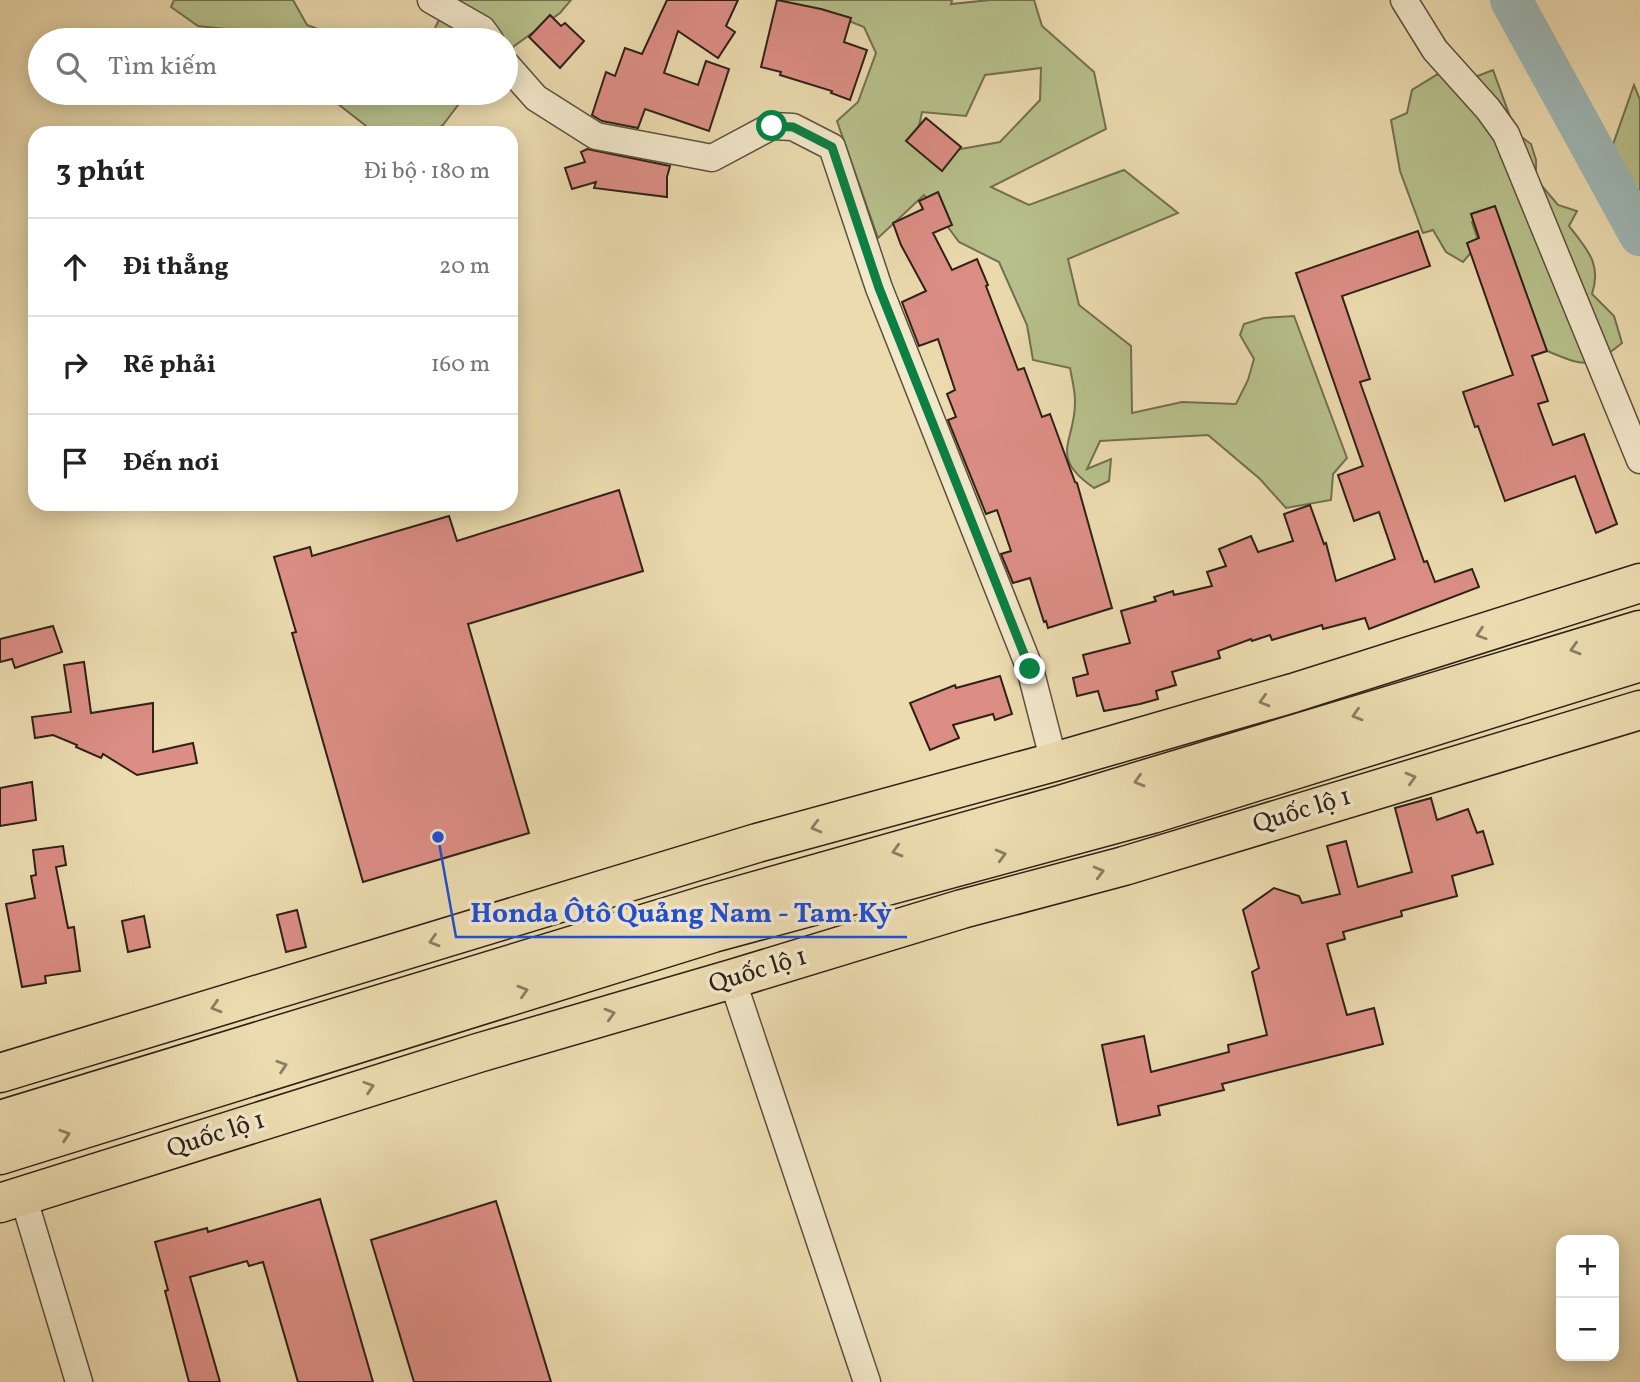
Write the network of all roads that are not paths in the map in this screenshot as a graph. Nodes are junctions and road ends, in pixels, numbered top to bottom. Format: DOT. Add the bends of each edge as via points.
graph roads {
  1 [pos="431,0"];
  2 [pos="1404,0"];
  3 [pos="480,28"];
  4 [pos="518,78"];
  5 [pos="1640,460"];
  6 [pos="1640,583"];
  7 [pos="1640,630"];
  8 [pos="1640,662"];
  9 [pos="1640,710"];
  10 [pos="1054,762"];
  11 [pos="929,796"];
  12 [pos="946,853"];
  13 [pos="962,909"];
  14 [pos="732,979"];
  15 [pos="467,1008"];
  16 [pos="478,1053"];
  17 [pos="0,1073"];
  18 [pos="0,1120"];
  19 [pos="0,1155"];
  20 [pos="12,1200"];
  21 [pos="79,1382"];
  22 [pos="867,1382"];
  1 -- 3 [label="street"];
  2 -- 5 [label="street" via="1436,50 1506,134"];
  4 -- 10 [label="street" via="536,98 596,135 712,158 772,126 793,127 832,147 879,288 1030,669"];
  6 -- 10 [label="highway, one-way" via="1293,693"];
  7 -- 12 [label="highway, Quốc lộ 1, one-way" via="1060,805"];
  12 -- 8 [label="highway, Quốc lộ 1, one-way" via="1152,814"];
  13 -- 9 [label="highway, Quốc lộ 1, one-way" via="1124,866"];
  10 -- 11 [label="highway"];
  11 -- 12 [label="highway"];
  11 -- 17 [label="highway, one-way" via="757,843"];
  12 -- 13 [label="highway"];
  15 -- 12 [label="highway, Quốc lộ 1, one-way" via="713,933"];
  12 -- 18 [label="highway, Quốc lộ 1, one-way" via="709,904"];
  13 -- 14 [label="highway, Quốc lộ 1"];
  16 -- 14 [label="highway, Quốc lộ 1, one-way"];
  14 -- 22 [label="street"];
  15 -- 16 [label="highway"];
  19 -- 15 [label="highway, Quốc lộ 1, one-way"];
  20 -- 16 [label="highway, Quốc lộ 1, one-way"];
  20 -- 21 [label="street"];
}
